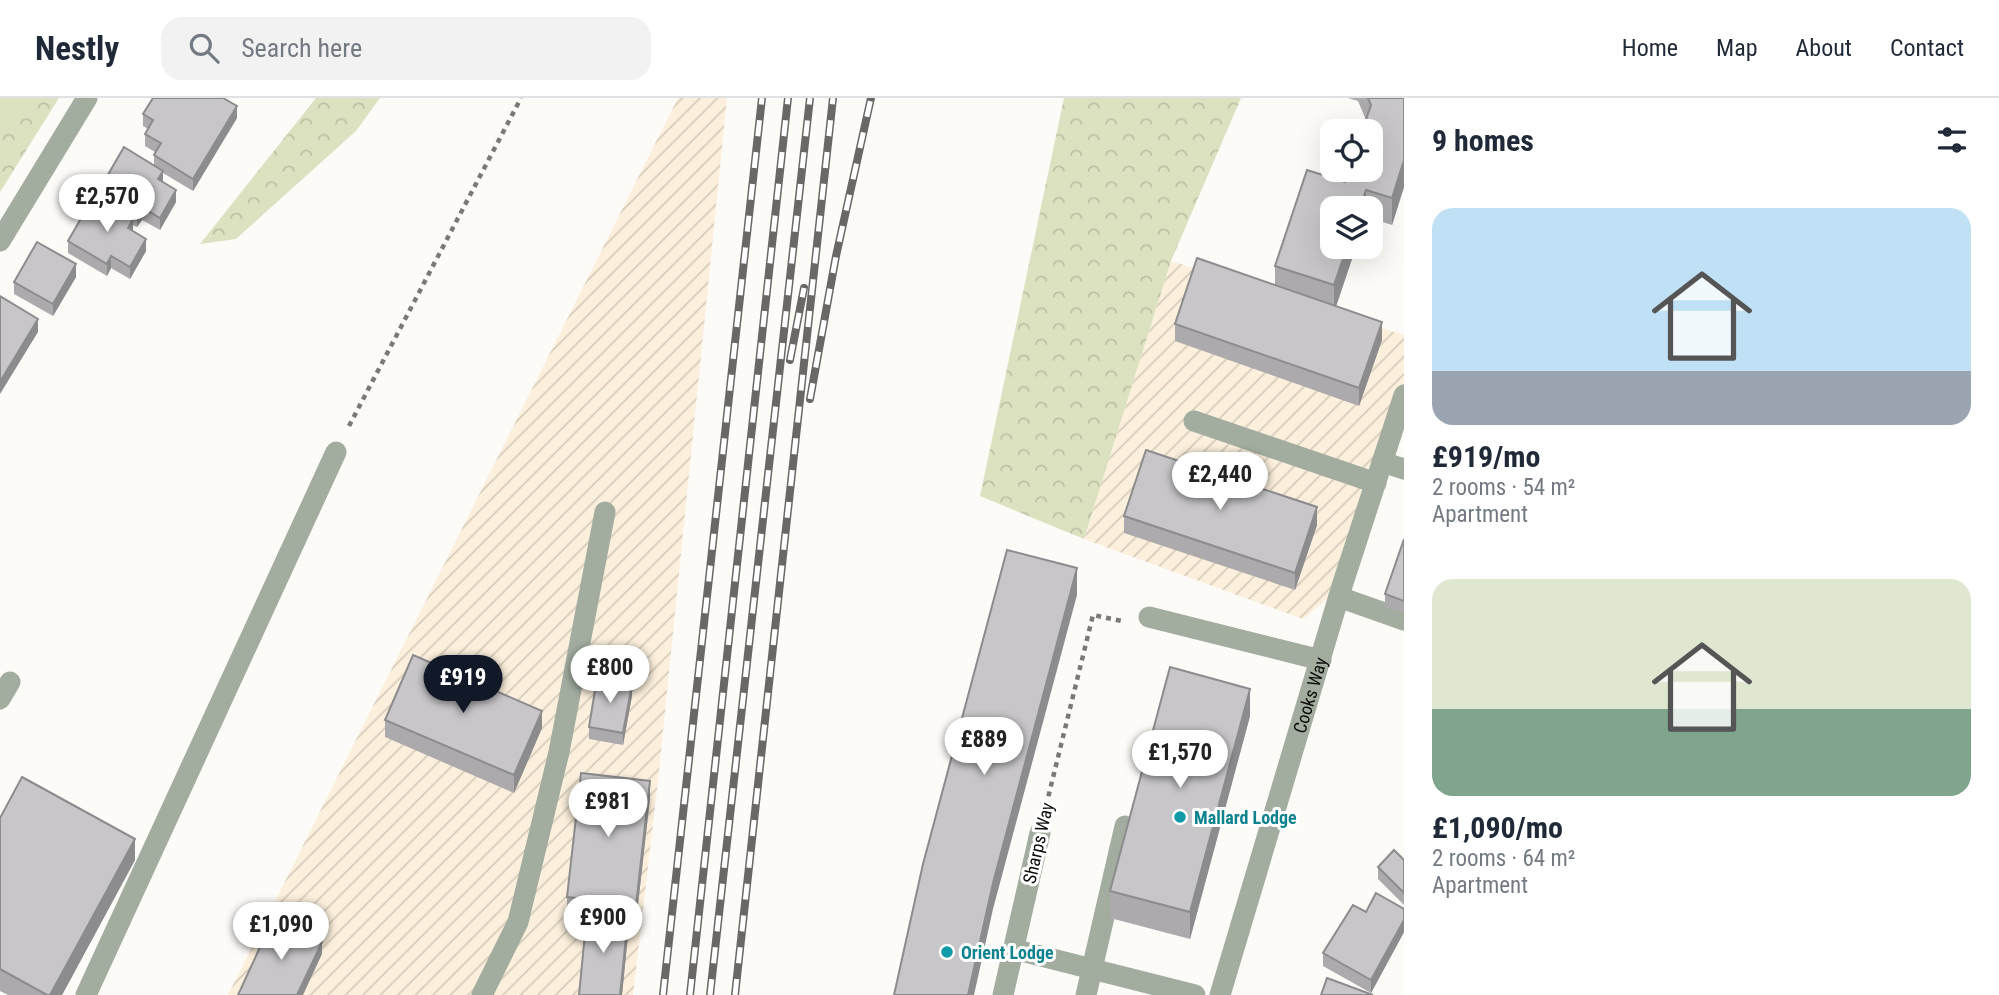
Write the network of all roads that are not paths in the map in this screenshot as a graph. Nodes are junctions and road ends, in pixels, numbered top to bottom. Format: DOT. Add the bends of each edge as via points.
graph roads {
  1 [pos="87,98"];
  2 [pos="0,241"];
  3 [pos="1404,396"];
  4 [pos="1194,421"];
  5 [pos="335,452"];
  6 [pos="1382,462"];
  7 [pos="1404,469"];
  8 [pos="1376,483"];
  9 [pos="605,512"];
  10 [pos="1339,597"];
  11 [pos="1149,617"];
  12 [pos="1404,620"];
  13 [pos="1321,660"];
  14 [pos="1125,826"];
  15 [pos="1040,833"];
  16 [pos="1013,949"];
  17 [pos="1093,969"];
  18 [pos="86,995"];
  19 [pos="482,995"];
  20 [pos="1003,995"];
  21 [pos="1086,995"];
  22 [pos="1195,995"];
  23 [pos="1220,995"];
  1 -- 2 [label="street"];
  3 -- 6 [label="street, Cooks Way"];
  4 -- 8 [label="street"];
  5 -- 18 [label="street"];
  6 -- 7 [label="street"];
  6 -- 8 [label="street, Cooks Way"];
  8 -- 10 [label="street, Cooks Way"];
  9 -- 19 [label="street" via="559,752 519,922"];
  10 -- 12 [label="street"];
  10 -- 13 [label="street, Cooks Way"];
  11 -- 13 [label="street"];
  13 -- 23 [label="street, Cooks Way"];
  14 -- 17 [label="street"];
  15 -- 16 [label="street, Sharps Way"];
  16 -- 17 [label="street"];
  16 -- 20 [label="street, Sharps Way"];
  17 -- 21 [label="street"];
  17 -- 22 [label="street"];
}
